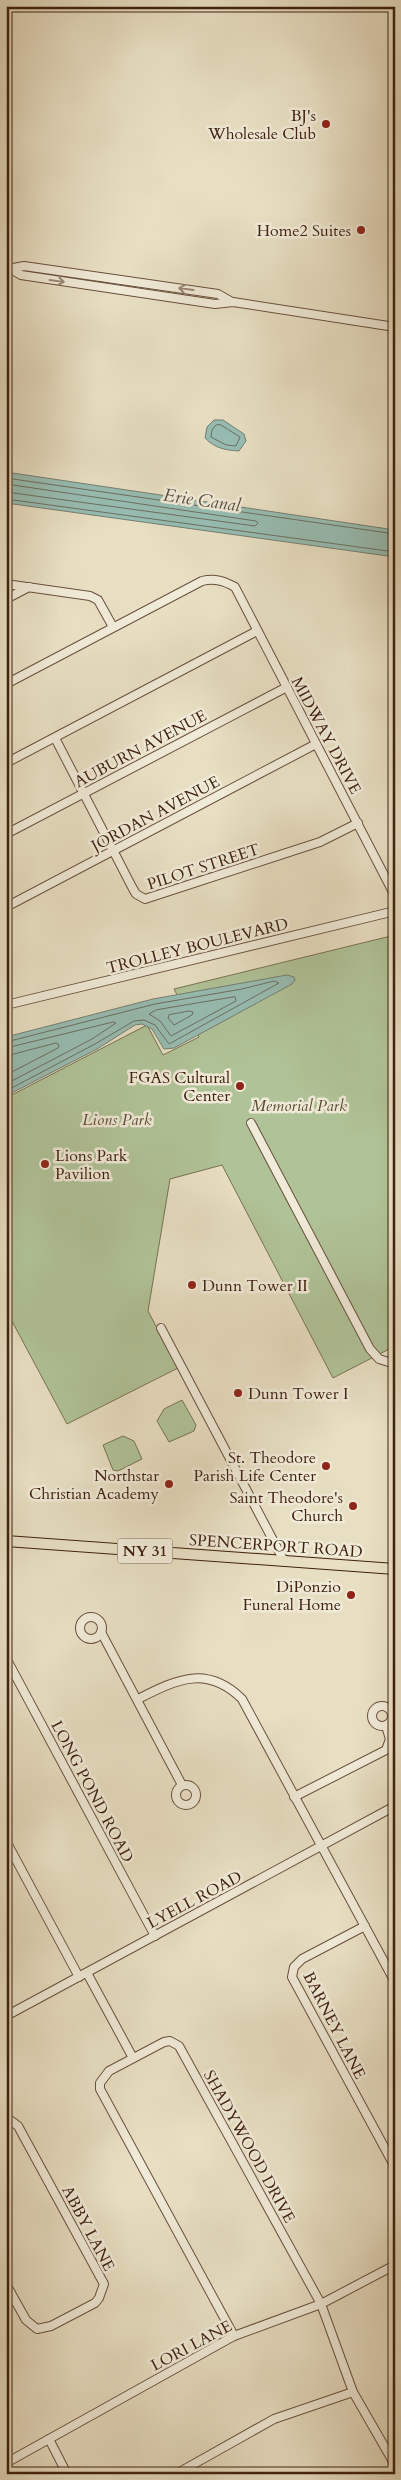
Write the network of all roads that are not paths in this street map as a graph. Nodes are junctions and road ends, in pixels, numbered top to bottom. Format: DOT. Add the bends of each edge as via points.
graph roads {
  1 [pos="8,269"];
  2 [pos="395,327"];
  3 [pos="6,584"];
  4 [pos="29,587"];
  5 [pos="6,599"];
  6 [pos="113,627"];
  7 [pos="257,631"];
  8 [pos="6,684"];
  9 [pos="286,687"];
  10 [pos="55,738"];
  11 [pos="316,744"];
  12 [pos="6,763"];
  13 [pos="84,793"];
  14 [pos="358,823"];
  15 [pos="6,834"];
  16 [pos="113,850"];
  17 [pos="395,896"];
  18 [pos="6,907"];
  19 [pos="395,911"];
  20 [pos="6,1005"];
  21 [pos="251,1122"];
  22 [pos="161,1328"];
  23 [pos="395,1364"];
  24 [pos="6,1541"];
  25 [pos="284,1561"];
  26 [pos="395,1569"];
  27 [pos="101,1632"];
  28 [pos="6,1658"];
  29 [pos="138,1699"];
  30 [pos="386,1726"];
  31 [pos="182,1785"];
  32 [pos="294,1797"];
  33 [pos="395,1806"];
  34 [pos="6,1841"];
  35 [pos="320,1846"];
  36 [pos="365,1926"];
  37 [pos="155,1936"];
  38 [pos="83,1975"];
  39 [pos="395,1982"];
  40 [pos="6,2016"];
  41 [pos="133,2058"];
  42 [pos="6,2120"];
  43 [pos="395,2167"];
  44 [pos="395,2265"];
  45 [pos="6,2284"];
  46 [pos="321,2304"];
  47 [pos="234,2336"];
  48 [pos="353,2392"];
  49 [pos="49,2439"];
  50 [pos="6,2463"];
  51 [pos="395,2466"];
  52 [pos="67,2474"];
  53 [pos="176,2474"];
  1 -- 2 [label="street" via="24,266 218,294 233,302"];
  3 -- 4 [label="street"];
  4 -- 5 [label="street"];
  4 -- 6 [label="street" via="90,596 98,600"];
  6 -- 7 [label="street, MIDWAY DRIVE" via="202,581 218,580 235,587"];
  6 -- 8 [label="street"];
  7 -- 9 [label="street, MIDWAY DRIVE"];
  7 -- 10 [label="street"];
  9 -- 11 [label="street, MIDWAY DRIVE"];
  9 -- 13 [label="street, AUBURN AVENUE"];
  10 -- 12 [label="street"];
  10 -- 13 [label="street, PILOT STREET"];
  11 -- 14 [label="street, MIDWAY DRIVE"];
  11 -- 16 [label="street, JORDAN AVENUE"];
  13 -- 15 [label="street, AUBURN AVENUE"];
  13 -- 16 [label="street, PILOT STREET"];
  14 -- 16 [label="street, PILOT STREET" via="320,842 150,899 136,894"];
  14 -- 17 [label="street, MIDWAY DRIVE"];
  16 -- 18 [label="street, JORDAN AVENUE"];
  19 -- 20 [label="street, TROLLEY BOULEVARD"];
  21 -- 23 [label="street" via="370,1349 379,1359"];
  22 -- 25 [label="street"];
  24 -- 25 [label="main road, SPENCERPORT ROAD / NY 31"];
  25 -- 26 [label="main road, SPENCERPORT ROAD / NY 31"];
  27 -- 29 [label="street"];
  28 -- 37 [label="street, LONG POND ROAD"];
  29 -- 31 [label="street"];
  29 -- 32 [label="street" via="182,1678 225,1685 248,1707"];
  30 -- 32 [label="street" via="390,1739 386,1750"];
  32 -- 35 [label="street"];
  33 -- 35 [label="street, LYELL ROAD"];
  34 -- 38 [label="street"];
  35 -- 36 [label="street"];
  35 -- 37 [label="street, LYELL ROAD"];
  36 -- 39 [label="street"];
  36 -- 43 [label="street, BARNEY LANE" via="302,1959 294,1967 292,1977"];
  37 -- 38 [label="street, LYELL ROAD"];
  38 -- 40 [label="street, LYELL ROAD"];
  38 -- 41 [label="street"];
  41 -- 46 [label="street, SHADYWOOD DRIVE" via="164,2042 170,2041 179,2046"];
  41 -- 47 [label="street, SHADYWOOD DRIVE" via="109,2071 100,2083 100,2089"];
  42 -- 45 [label="street, ABBY LANE" via="18,2126 104,2284 99,2298 88,2307 51,2326 37,2329 26,2320"];
  44 -- 46 [label="street, LORI LANE"];
  46 -- 47 [label="street, LORI LANE"];
  46 -- 48 [label="street, SHADYWOOD DRIVE"];
  47 -- 49 [label="street, LORI LANE"];
  48 -- 51 [label="street, SHADYWOOD DRIVE"];
  48 -- 53 [label="street" via="274,2419"];
  49 -- 50 [label="street, LORI LANE"];
  49 -- 52 [label="street"];
}
